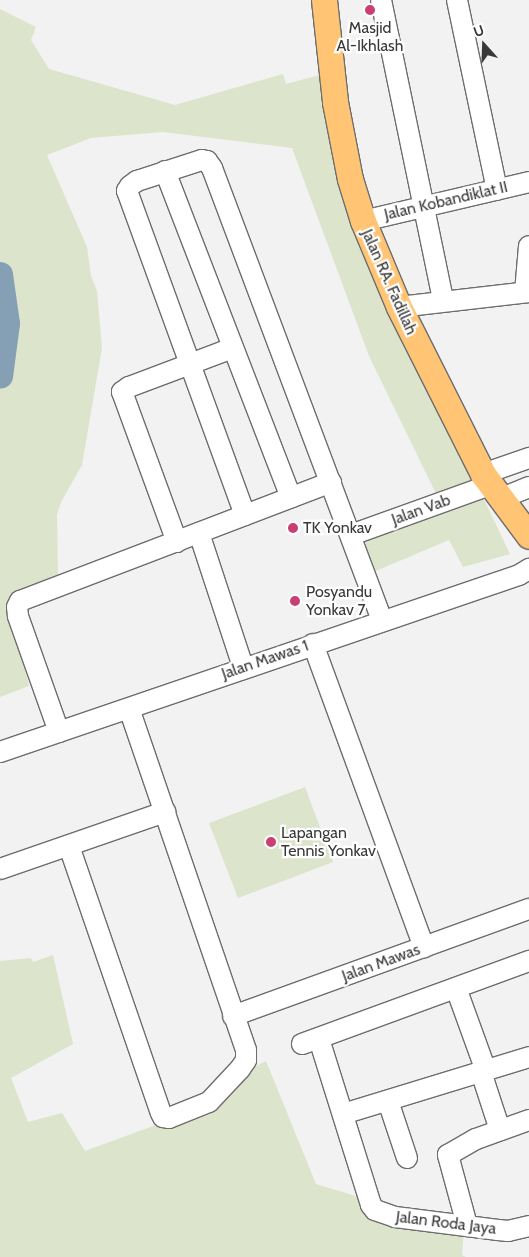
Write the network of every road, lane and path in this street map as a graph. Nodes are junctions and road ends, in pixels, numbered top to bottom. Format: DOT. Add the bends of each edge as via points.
graph roads {
  1 [pos="324,0"];
  2 [pos="381,0"];
  3 [pos="457,0"];
  4 [pos="165,171"];
  5 [pos="529,182"];
  6 [pos="497,190"];
  7 [pos="424,207"];
  8 [pos="363,221"];
  9 [pos="529,246"];
  10 [pos="527,292"];
  11 [pos="444,299"];
  12 [pos="399,308"];
  13 [pos="233,348"];
  14 [pos="191,363"];
  15 [pos="529,458"];
  16 [pos="331,482"];
  17 [pos="492,486"];
  18 [pos="529,487"];
  19 [pos="291,497"];
  20 [pos="246,515"];
  21 [pos="198,533"];
  22 [pos="351,535"];
  23 [pos="529,536"];
  24 [pos="177,542"];
  25 [pos="529,568"];
  26 [pos="382,621"];
  27 [pos="313,644"];
  28 [pos="243,668"];
  29 [pos="129,708"];
  30 [pos="60,732"];
  31 [pos="0,752"];
  32 [pos="165,812"];
  33 [pos="70,846"];
  34 [pos="0,869"];
  35 [pos="529,909"];
  36 [pos="424,947"];
  37 [pos="529,961"];
  38 [pos="456,988"];
  39 [pos="233,1016"];
  40 [pos="529,1057"];
  41 [pos="483,1072"];
  42 [pos="388,1101"];
  43 [pos="342,1114"];
  44 [pos="528,1124"];
  45 [pos="500,1130"];
  46 [pos="407,1158"];
  47 [pos="467,1225"];
  48 [pos="529,1226"];
  1 -- 8 [label="main road, Jalan RA. Fadillah" via="335,102 350,179"];
  2 -- 7 [label="street"];
  3 -- 6 [label="street"];
  4 -- 13 [label="street"];
  4 -- 14 [label="street" via="134,183 128,191"];
  4 -- 16 [label="street" via="202,160 212,168"];
  5 -- 6 [label="street, Jalan Kobandiklat II"];
  6 -- 7 [label="street, Jalan Kobandiklat II"];
  7 -- 8 [label="street, Jalan Kobandiklat II"];
  7 -- 11 [label="street"];
  8 -- 12 [label="main road, Jalan RA. Fadillah"];
  9 -- 10 [label="street"];
  10 -- 12 [label="street"];
  12 -- 17 [label="main road, Jalan RA. Fadillah"];
  13 -- 14 [label="street"];
  13 -- 19 [label="street"];
  14 -- 20 [label="street"];
  14 -- 24 [label="street" via="129,387 122,395"];
  15 -- 17 [label="street"];
  16 -- 19 [label="street"];
  16 -- 22 [label="street"];
  17 -- 18 [label="street"];
  17 -- 22 [label="street, Jalan Vab"];
  17 -- 23 [label="main road, Jalan RA. Fadillah"];
  19 -- 20 [label="street"];
  20 -- 21 [label="street"];
  21 -- 24 [label="street"];
  21 -- 28 [label="street"];
  22 -- 26 [label="street"];
  24 -- 30 [label="street" via="24,598 18,604 18,616"];
  25 -- 26 [label="street, Jalan Mawas 1" via="519,575"];
  26 -- 27 [label="street, Jalan Mawas 1"];
  27 -- 28 [label="street, Jalan Mawas 1"];
  27 -- 36 [label="street"];
  28 -- 29 [label="street, Jalan Mawas 1"];
  29 -- 30 [label="street, Jalan Mawas 1"];
  29 -- 32 [label="street"];
  30 -- 31 [label="street, Jalan Mawas 1"];
  32 -- 33 [label="street"];
  32 -- 39 [label="street"];
  33 -- 34 [label="street"];
  33 -- 39 [label="street" via="163,1117 169,1118 209,1102 240,1069 247,1054"];
  35 -- 36 [label="street, Jalan Mawas"];
  36 -- 39 [label="street, Jalan Mawas"];
  37 -- 38 [label="street"];
  38 -- 41 [label="street"];
  38 -- 43 [label="street" via="310,1042"];
  40 -- 41 [label="street"];
  41 -- 42 [label="street"];
  41 -- 45 [label="street"];
  42 -- 43 [label="street"];
  42 -- 46 [label="street"];
  43 -- 47 [label="street, Jalan Roda Jaya" via="375,1210 395,1217"];
  44 -- 45 [label="street"];
  45 -- 47 [label="street" via="448,1155"];
  47 -- 48 [label="street, Jalan Roda Jaya" via="508,1231"];
}
